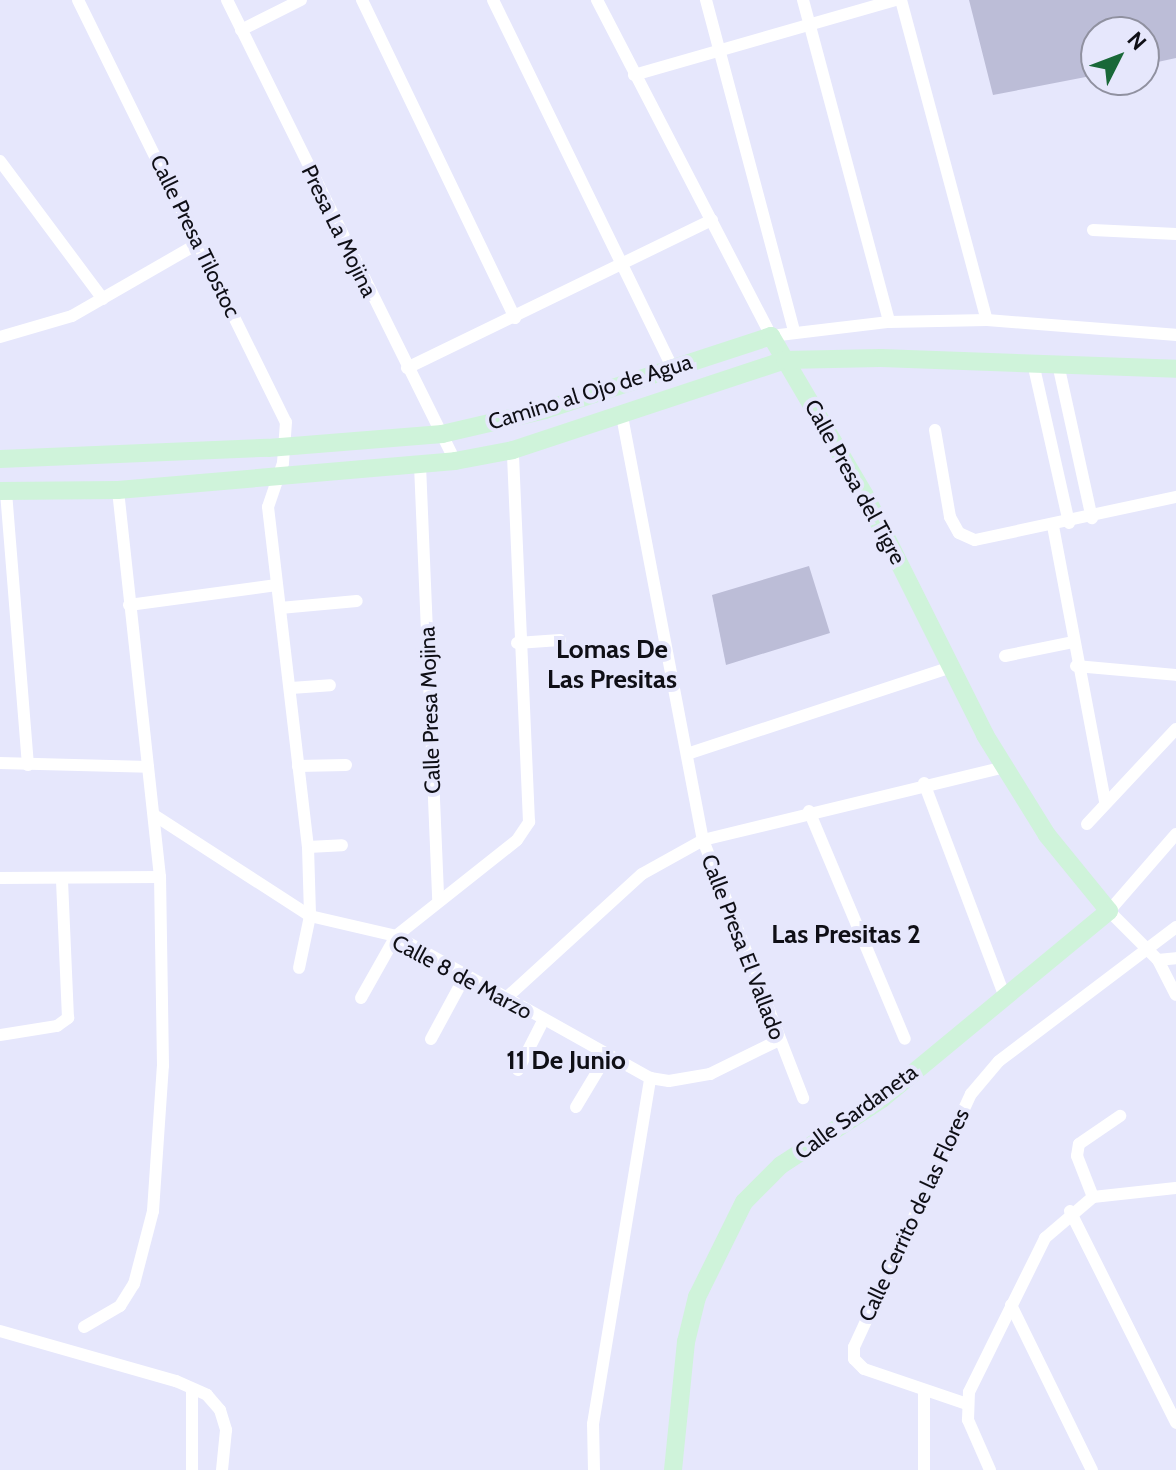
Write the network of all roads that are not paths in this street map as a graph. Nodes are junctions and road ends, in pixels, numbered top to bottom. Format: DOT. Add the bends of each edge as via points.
graph roads {
  1 [pos="78,0"];
  2 [pos="227,0"];
  3 [pos="301,0"];
  4 [pos="362,0"];
  5 [pos="493,0"];
  6 [pos="597,0"];
  7 [pos="706,0"];
  8 [pos="803,0"];
  9 [pos="899,0"];
  10 [pos="810,26"];
  11 [pos="241,30"];
  12 [pos="721,53"];
  13 [pos="634,75"];
  14 [pos="0,161"];
  15 [pos="712,220"];
  16 [pos="1093,230"];
  17 [pos="1176,234"];
  18 [pos="199,243"];
  19 [pos="622,264"];
  20 [pos="103,299"];
  21 [pos="515,318"];
  22 [pos="987,320"];
  23 [pos="889,322"];
  24 [pos="794,330"];
  25 [pos="1176,335"];
  26 [pos="771,336"];
  27 [pos="0,337"];
  28 [pos="785,360"];
  29 [pos="1033,363"];
  30 [pos="1058,364"];
  31 [pos="672,367"];
  32 [pos="407,368"];
  33 [pos="1176,369"];
  34 [pos="622,416"];
  35 [pos="935,430"];
  36 [pos="442,434"];
  37 [pos="286,447"];
  38 [pos="513,450"];
  39 [pos="0,459"];
  40 [pos="455,461"];
  41 [pos="420,465"];
  42 [pos="278,478"];
  43 [pos="118,490"];
  44 [pos="3,492"];
  45 [pos="1176,497"];
  46 [pos="1092,518"];
  47 [pos="1069,523"];
  48 [pos="1053,526"];
  49 [pos="277,585"];
  50 [pos="357,601"];
  51 [pos="129,605"];
  52 [pos="280,608"];
  53 [pos="560,640"];
  54 [pos="1073,642"];
  55 [pos="517,643"];
  56 [pos="1005,656"];
  57 [pos="1076,666"];
  58 [pos="949,668"];
  59 [pos="1176,675"];
  60 [pos="330,685"];
  61 [pos="291,688"];
  62 [pos="1176,729"];
  63 [pos="687,754"];
  64 [pos="0,763"];
  65 [pos="28,765"];
  66 [pos="346,765"];
  67 [pos="298,766"];
  68 [pos="148,767"];
  69 [pos="1004,767"];
  70 [pos="924,783"];
  71 [pos="1105,802"];
  72 [pos="809,811"];
  73 [pos="154,815"];
  74 [pos="1087,824"];
  75 [pos="1176,834"];
  76 [pos="703,840"];
  77 [pos="342,845"];
  78 [pos="308,847"];
  79 [pos="160,877"];
  80 [pos="0,878"];
  81 [pos="62,881"];
  82 [pos="438,900"];
  83 [pos="310,916"];
  84 [pos="1115,917"];
  85 [pos="1176,927"];
  86 [pos="396,936"];
  87 [pos="1150,951"];
  88 [pos="1176,958"];
  89 [pos="299,968"];
  90 [pos="465,976"];
  91 [pos="1176,995"];
  92 [pos="1005,997"];
  93 [pos="361,998"];
  94 [pos="505,999"];
  95 [pos="543,1021"];
  96 [pos="0,1035"];
  97 [pos="431,1039"];
  98 [pos="905,1039"];
  99 [pos="779,1040"];
  100 [pos="606,1057"];
  101 [pos="518,1070"];
  102 [pos="650,1078"];
  103 [pos="803,1098"];
  104 [pos="576,1107"];
  105 [pos="1120,1116"];
  106 [pos="1176,1188"];
  107 [pos="1093,1197"];
  108 [pos="1070,1211"];
  109 [pos="1011,1305"];
  110 [pos="84,1327"];
  111 [pos="0,1331"];
  112 [pos="192,1389"];
  113 [pos="924,1390"];
  114 [pos="967,1404"];
  115 [pos="1176,1423"];
  116 [pos="192,1470"];
  117 [pos="222,1470"];
  118 [pos="594,1470"];
  119 [pos="673,1470"];
  120 [pos="924,1470"];
  121 [pos="990,1470"];
  122 [pos="1092,1470"];
  1 -- 18 [label="street, Calle Presa Tilostoc"];
  2 -- 11 [label="street, Presa La Mojina"];
  3 -- 11 [label="street"];
  4 -- 21 [label="street"];
  5 -- 19 [label="street"];
  6 -- 13 [label="street, Calle Presa del Tigre"];
  7 -- 12 [label="street"];
  8 -- 10 [label="street"];
  9 -- 10 [label="street"];
  9 -- 22 [label="street"];
  10 -- 12 [label="street"];
  10 -- 23 [label="street"];
  11 -- 32 [label="street, Presa La Mojina"];
  12 -- 13 [label="street"];
  12 -- 24 [label="street"];
  13 -- 15 [label="street, Calle Presa del Tigre"];
  14 -- 20 [label="street"];
  15 -- 19 [label="street"];
  15 -- 26 [label="street, Calle Presa del Tigre"];
  16 -- 17 [label="street"];
  18 -- 20 [label="street"];
  18 -- 37 [label="street, Calle Presa Tilostoc" via="286,422"];
  19 -- 21 [label="street"];
  19 -- 31 [label="street"];
  20 -- 27 [label="street" via="72,316"];
  21 -- 32 [label="street"];
  22 -- 23 [label="street, Camino al Ojo de Agua"];
  22 -- 25 [label="street, Camino al Ojo de Agua"];
  23 -- 24 [label="street, Camino al Ojo de Agua"];
  24 -- 26 [label="street, Camino al Ojo de Agua"];
  26 -- 28 [label="street, Calle Presa del Tigre"];
  26 -- 31 [label="street, Camino al Ojo de Agua"];
  28 -- 29 [label="street, Camino al Ojo de Agua"];
  28 -- 34 [label="street, Camino al Ojo de Agua"];
  28 -- 58 [label="street, Calle Presa del Tigre" via="867,499"];
  29 -- 30 [label="street, Camino al Ojo de Agua"];
  29 -- 47 [label="street"];
  30 -- 33 [label="street, Camino al Ojo de Agua"];
  30 -- 46 [label="street"];
  31 -- 36 [label="street, Camino al Ojo de Agua" via="545,410"];
  32 -- 36 [label="street, Presa La Mojina"];
  34 -- 38 [label="street, Camino al Ojo de Agua"];
  34 -- 63 [label="street, Calle Presa El Vallado"];
  35 -- 48 [label="street" via="954,526 975,540"];
  36 -- 37 [label="street, Camino al Ojo de Agua"];
  36 -- 40 [label="street, Presa La Mojina"];
  37 -- 39 [label="street, Camino al Ojo de Agua"];
  37 -- 42 [label="street, Calle Presa Tilostoc"];
  38 -- 40 [label="street, Camino al Ojo de Agua"];
  38 -- 55 [label="street"];
  40 -- 41 [label="street, Camino al Ojo de Agua"];
  41 -- 42 [label="street, Camino al Ojo de Agua"];
  41 -- 82 [label="street, Calle Presa Mojina"];
  42 -- 43 [label="street, Camino al Ojo de Agua"];
  42 -- 49 [label="street, Calle Presa Tilostoc" via="268,507"];
  43 -- 44 [label="street, Camino al Ojo de Agua"];
  43 -- 51 [label="street"];
  44 -- 65 [label="street"];
  45 -- 46 [label="street"];
  46 -- 47 [label="street"];
  47 -- 48 [label="street"];
  48 -- 54 [label="street"];
  49 -- 51 [label="street"];
  49 -- 52 [label="street, Calle Presa Tilostoc"];
  50 -- 52 [label="street"];
  51 -- 68 [label="street"];
  52 -- 61 [label="street, Calle Presa Tilostoc"];
  53 -- 55 [label="street"];
  54 -- 56 [label="street"];
  54 -- 57 [label="street"];
  55 -- 82 [label="street" via="526,831"];
  57 -- 59 [label="street"];
  57 -- 71 [label="street"];
  58 -- 63 [label="street"];
  58 -- 69 [label="street, Calle Presa del Tigre"];
  60 -- 61 [label="street"];
  61 -- 67 [label="street, Calle Presa Tilostoc"];
  62 -- 71 [label="street"];
  63 -- 76 [label="street, Calle Presa El Vallado"];
  64 -- 65 [label="street"];
  65 -- 68 [label="street"];
  66 -- 67 [label="street"];
  67 -- 78 [label="street, Calle Presa Tilostoc"];
  68 -- 73 [label="street"];
  69 -- 70 [label="street"];
  69 -- 84 [label="street, Calle Presa del Tigre" via="1047,835"];
  70 -- 72 [label="street"];
  70 -- 92 [label="street"];
  71 -- 74 [label="street"];
  72 -- 76 [label="street"];
  72 -- 98 [label="street"];
  73 -- 79 [label="street"];
  73 -- 83 [label="street, Calle 8 de Marzo"];
  75 -- 84 [label="street, Calle Sardaneta"];
  76 -- 94 [label="street" via="642,874"];
  76 -- 99 [label="street, Calle Presa El Vallado"];
  77 -- 78 [label="street"];
  78 -- 83 [label="street, Calle Presa Tilostoc"];
  79 -- 81 [label="street"];
  79 -- 110 [label="street" via="163,1066 153,1211 134,1284 120,1306"];
  80 -- 81 [label="street"];
  81 -- 96 [label="street" via="71,1005 64,1023"];
  82 -- 86 [label="street"];
  83 -- 86 [label="street, Calle 8 de Marzo"];
  83 -- 89 [label="street, Calle Presa Tilostoc"];
  84 -- 87 [label="street, Calle Presa del Tigre"];
  84 -- 92 [label="street, Calle Sardaneta"];
  85 -- 87 [label="street, Calle Cerrito de las Flores"];
  86 -- 90 [label="street, Calle 8 de Marzo"];
  86 -- 93 [label="street"];
  87 -- 88 [label="street"];
  87 -- 91 [label="street, Calle Presa del Tigre"];
  87 -- 113 [label="street, Calle Cerrito de las Flores" via="999,1061 971,1094 854,1347 854,1359 864,1369"];
  90 -- 94 [label="street, Calle 8 de Marzo"];
  90 -- 97 [label="street"];
  92 -- 119 [label="street, Calle Sardaneta" via="882,1099 781,1165 744,1202 697,1297 684,1356"];
  94 -- 95 [label="street, Calle 8 de Marzo"];
  95 -- 100 [label="street, Calle 8 de Marzo"];
  95 -- 101 [label="street"];
  99 -- 102 [label="street, Calle 8 de Marzo" via="710,1074 669,1081"];
  99 -- 103 [label="street, Calle Presa El Vallado"];
  100 -- 102 [label="street, Calle 8 de Marzo"];
  100 -- 104 [label="street"];
  102 -- 118 [label="street" via="593,1424"];
  105 -- 107 [label="street" via="1083,1139 1077,1156"];
  106 -- 107 [label="street"];
  107 -- 108 [label="street"];
  108 -- 109 [label="street" via="1045,1238"];
  108 -- 115 [label="street"];
  109 -- 114 [label="street"];
  109 -- 122 [label="street"];
  111 -- 112 [label="street"];
  112 -- 116 [label="street"];
  112 -- 117 [label="street" via="220,1410 226,1430"];
  113 -- 114 [label="street"];
  113 -- 120 [label="street"];
  114 -- 121 [label="street" via="973,1436"];
}
